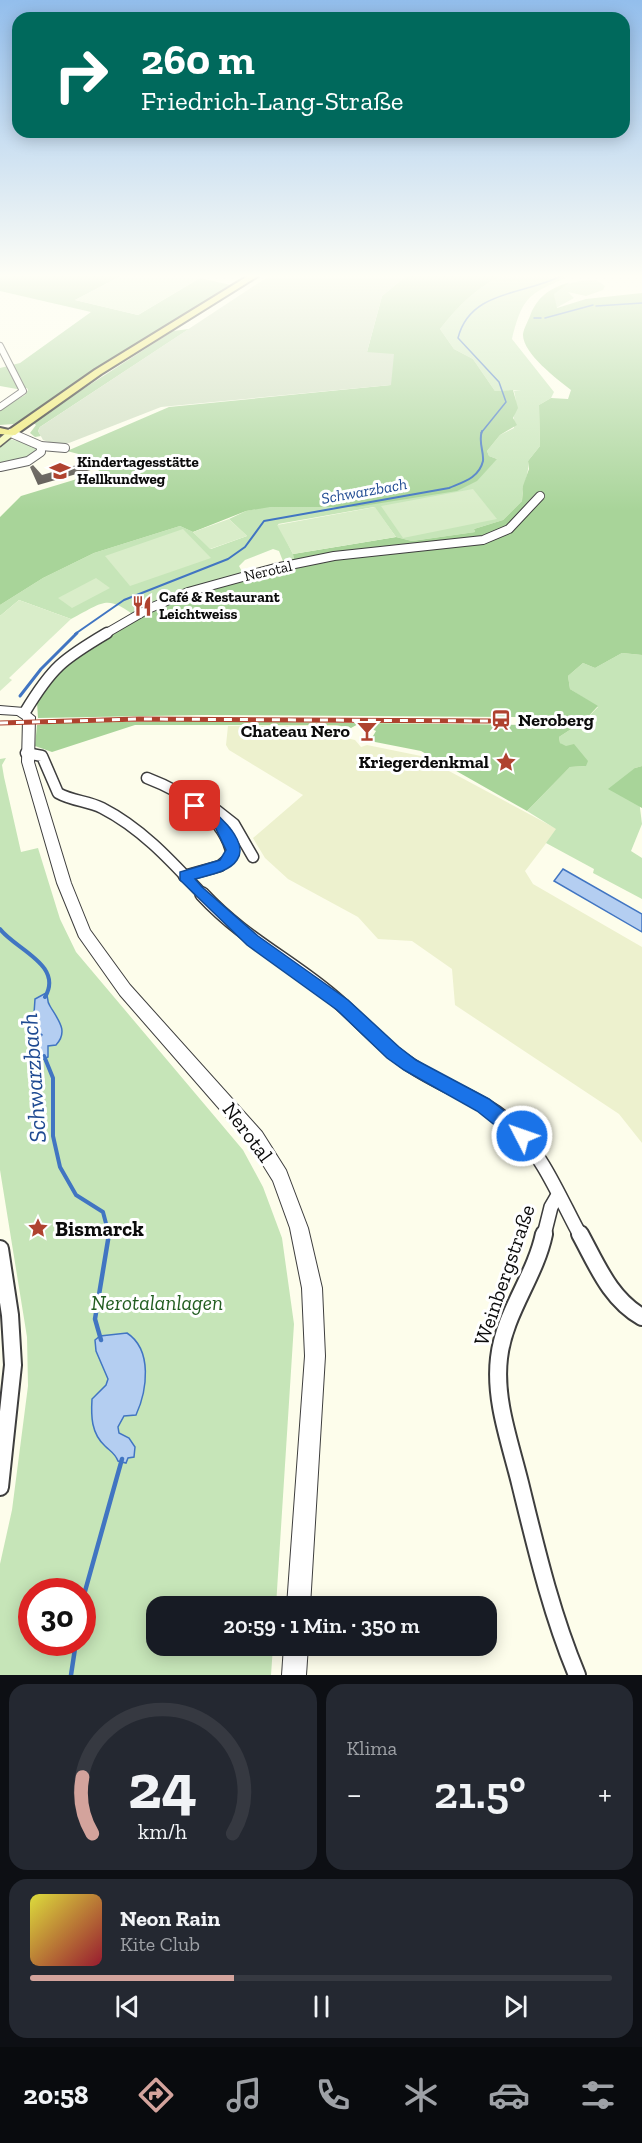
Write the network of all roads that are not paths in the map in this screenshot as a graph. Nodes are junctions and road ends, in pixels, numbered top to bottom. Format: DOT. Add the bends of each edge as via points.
graph roads {
  1 [pos="4,354"];
  2 [pos="128,354"];
  3 [pos="0,407"];
  4 [pos="6,432"];
  5 [pos="0,442"];
  6 [pos="41,446"];
  7 [pos="34,459"];
  8 [pos="0,467"];
  9 [pos="540,496"];
  10 [pos="0,710"];
  11 [pos="25,712"];
  12 [pos="26,753"];
  13 [pos="147,778"];
  14 [pos="195,806"];
  15 [pos="254,858"];
  16 [pos="184,876"];
  17 [pos="558,1195"];
  18 [pos="0,1249"];
  19 [pos="642,1317"];
  20 [pos="0,1487"];
  21 [pos="299,1596"];
  22 [pos="295,1656"];
  23 [pos="294,1675"];
  24 [pos="577,1675"];
  1 -- 3 [label="street" via="23,391"];
  2 -- 4 [label="main road"];
  4 -- 5 [label="main road"];
  4 -- 6 [label="street"];
  6 -- 7 [label="street" via="42,452"];
  6 -- 7 [label="street" via="65,448"];
  7 -- 8 [label="street"];
  9 -- 11 [label="street, Nerotal" via="509,529 483,540 334,556 188,592 148,609 66,657 45,679"];
  10 -- 11 [label="street"];
  11 -- 12 [label="street, Nerotal" via="29,719"];
  12 -- 16 [label="street, Weinbergstraße" via="43,757 58,793 100,807 134,827"];
  12 -- 21 [label="street, Nerotal" via="64,883 84,933 125,990 256,1138 280,1176 299,1228 312,1288 315,1356"];
  13 -- 14 [label="street"];
  14 -- 15 [label="street" via="206,802 229,819"];
  14 -- 16 [label="street" via="226,832 232,856 220,866"];
  16 -- 17 [label="street, Weinbergstraße" via="234,925 327,992 393,1053 513,1126 532,1148"];
  17 -- 19 [label="street" via="609,1287 628,1309"];
  17 -- 24 [label="street, Weinbergstraße" via="505,1331 499,1379 504,1420 551,1610"];
  18 -- 20 [label="street" via="13,1365"];
  22 -- 23 [label="street"];
}
